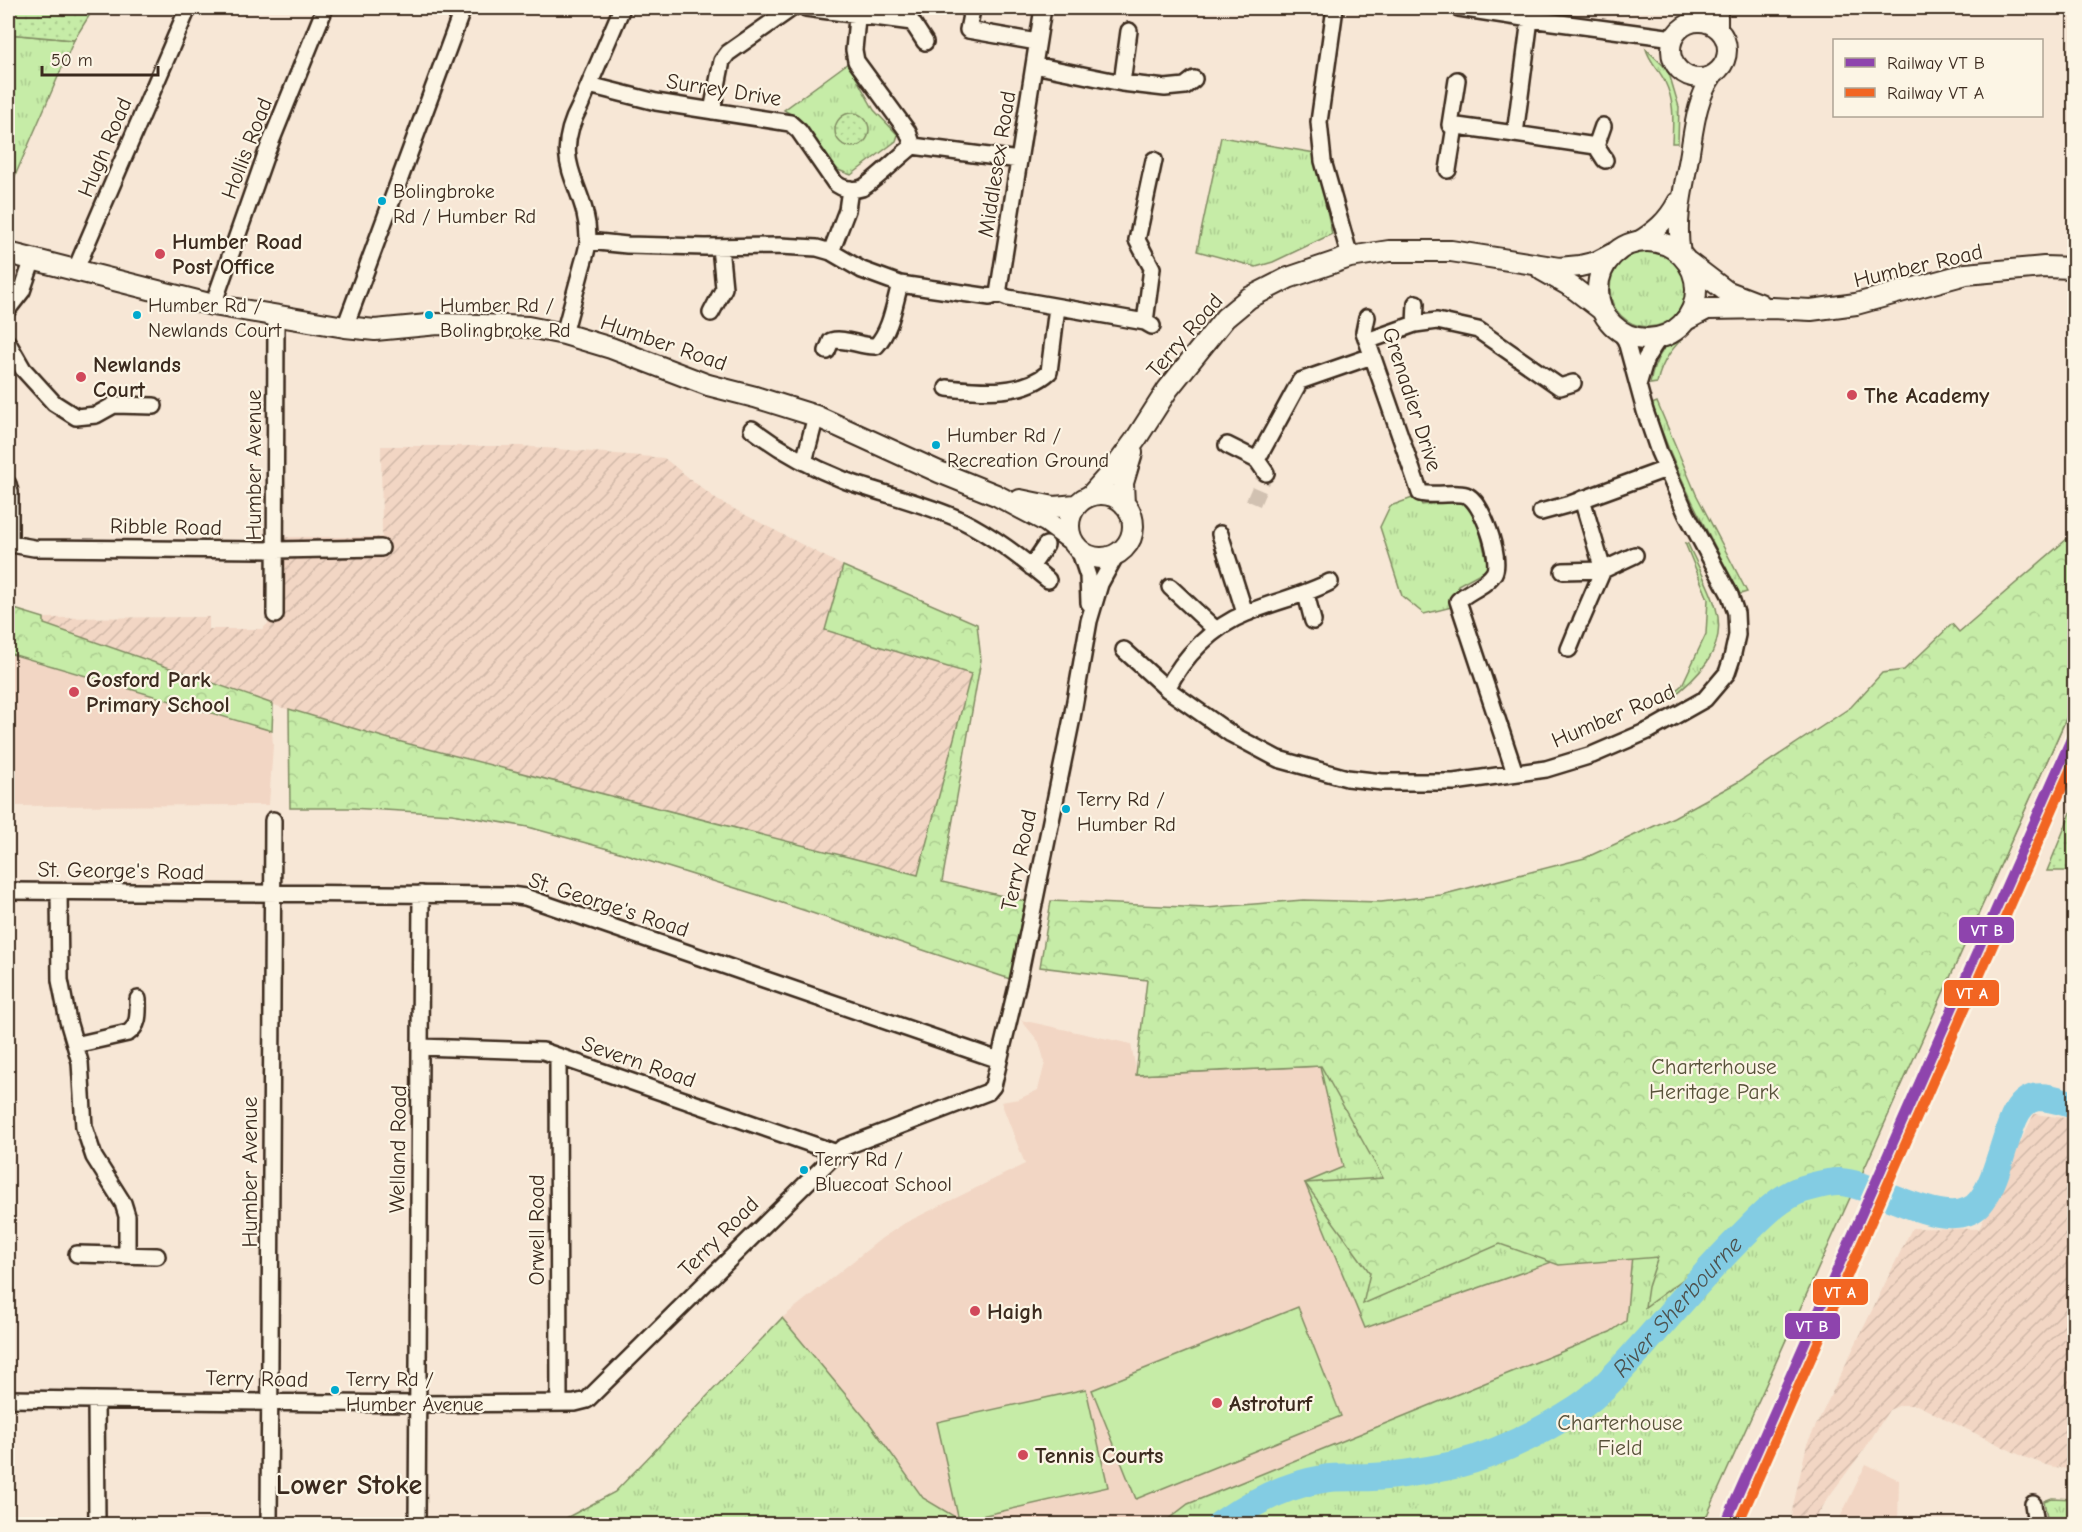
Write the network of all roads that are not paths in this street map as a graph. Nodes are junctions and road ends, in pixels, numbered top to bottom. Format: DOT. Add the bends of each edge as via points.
graph roads {
  1 [pos="188,8"];
  2 [pos="325,8"];
  3 [pos="463,8"];
  4 [pos="622,8"];
  5 [pos="792,8"];
  6 [pos="806,8"];
  7 [pos="1043,8"];
  8 [pos="1335,8"];
  9 [pos="1465,8"];
  10 [pos="1706,8"];
  11 [pos="1718,8"];
  12 [pos="972,10"];
  13 [pos="857,11"];
  14 [pos="1530,19"];
  15 [pos="1690,23"];
  16 [pos="1718,28"];
  17 [pos="1129,31"];
  18 [pos="1674,38"];
  19 [pos="925,42"];
  20 [pos="1037,42"];
  21 [pos="1034,65"];
  22 [pos="1683,74"];
  23 [pos="1713,75"];
  24 [pos="1194,79"];
  25 [pos="1457,80"];
  26 [pos="1122,83"];
  27 [pos="590,85"];
  28 [pos="712,111"];
  29 [pos="1694,124"];
  30 [pos="1455,126"];
  31 [pos="1603,126"];
  32 [pos="1515,134"];
  33 [pos="913,146"];
  34 [pos="1596,146"];
  35 [pos="1019,159"];
  36 [pos="1154,160"];
  37 [pos="1605,160"];
  38 [pos="1448,170"];
  39 [pos="849,189"];
  40 [pos="1682,194"];
  41 [pos="588,241"];
  42 [pos="1637,242"];
  43 [pos="720,247"];
  44 [pos="1618,251"];
  45 [pos="831,252"];
  46 [pos="8,253"];
  47 [pos="1350,257"];
  48 [pos="1684,258"];
  49 [pos="33,260"];
  50 [pos="1532,265"];
  51 [pos="2074,268"];
  52 [pos="75,271"];
  53 [pos="900,284"];
  54 [pos="998,294"];
  55 [pos="1416,303"];
  56 [pos="213,305"];
  57 [pos="1057,307"];
  58 [pos="1772,308"];
  59 [pos="8,309"];
  60 [pos="1602,310"];
  61 [pos="711,313"];
  62 [pos="276,315"];
  63 [pos="1367,316"];
  64 [pos="1686,320"];
  65 [pos="1415,324"];
  66 [pos="345,327"];
  67 [pos="1619,330"];
  68 [pos="564,334"];
  69 [pos="1659,338"];
  70 [pos="8,343"];
  71 [pos="1369,348"];
  72 [pos="827,351"];
  73 [pos="1573,383"];
  74 [pos="1638,385"];
  75 [pos="948,388"];
  76 [pos="154,406"];
  77 [pos="816,416"];
  78 [pos="752,429"];
  79 [pos="1136,439"];
  80 [pos="1227,446"];
  81 [pos="804,462"];
  82 [pos="1666,469"];
  83 [pos="8,484"];
  84 [pos="996,495"];
  85 [pos="1582,499"];
  86 [pos="1083,500"];
  87 [pos="1124,504"];
  88 [pos="1541,512"];
  89 [pos="1220,534"];
  90 [pos="1046,545"];
  91 [pos="1075,545"];
  92 [pos="381,548"];
  93 [pos="276,550"];
  94 [pos="1116,555"];
  95 [pos="1635,555"];
  96 [pos="1031,567"];
  97 [pos="1603,570"];
  98 [pos="1563,571"];
  99 [pos="1048,580"];
  100 [pos="1330,582"];
  101 [pos="1170,587"];
  102 [pos="1306,594"];
  103 [pos="1245,613"];
  104 [pos="275,615"];
  105 [pos="1089,621"];
  106 [pos="1313,621"];
  107 [pos="1216,630"];
  108 [pos="1569,649"];
  109 [pos="1124,650"];
  110 [pos="1167,689"];
  111 [pos="1515,773"];
  112 [pos="273,820"];
  113 [pos="8,891"];
  114 [pos="58,892"];
  115 [pos="273,894"];
  116 [pos="421,894"];
  117 [pos="138,999"];
  118 [pos="75,1046"];
  119 [pos="420,1047"];
  120 [pos="558,1057"];
  121 [pos="999,1060"];
  122 [pos="837,1153"];
  123 [pos="77,1254"];
  124 [pos="127,1255"];
  125 [pos="158,1256"];
  126 [pos="8,1399"];
  127 [pos="96,1400"];
  128 [pos="270,1402"];
  129 [pos="559,1403"];
  130 [pos="417,1404"];
  131 [pos="2033,1504"];
  132 [pos="97,1524"];
  133 [pos="270,1524"];
  134 [pos="417,1524"];
  135 [pos="2036,1524"];
  1 -- 52 [label="street, Hugh Road"];
  2 -- 56 [label="street, Hollis Road" via="266,154"];
  3 -- 66 [label="street"];
  4 -- 27 [label="street"];
  5 -- 28 [label="street" via="728,53 722,61"];
  6 -- 13 [label="street"];
  7 -- 20 [label="street, Middlesex Road"];
  8 -- 47 [label="street" via="1319,122 1323,160"];
  9 -- 14 [label="street"];
  10 -- 15 [label="street"];
  11 -- 16 [label="street"];
  12 -- 20 [label="street" via="968,30"];
  13 -- 19 [label="street" via="912,22"];
  13 -- 33 [label="street" via="856,61 908,132"];
  14 -- 18 [label="street"];
  14 -- 32 [label="street"];
  15 -- 16 [label="street" via="1700,21"];
  15 -- 18 [label="street"];
  16 -- 23 [label="street" via="1728,50 1726,60"];
  17 -- 26 [label="street"];
  18 -- 22 [label="street" via="1672,60"];
  20 -- 21 [label="street, Middlesex Road"];
  21 -- 26 [label="street"];
  21 -- 35 [label="street, Middlesex Road"];
  22 -- 23 [label="street" via="1696,78"];
  22 -- 29 [label="street" via="1692,98"];
  23 -- 29 [label="street"];
  24 -- 26 [label="street" via="1185,86 1165,88"];
  25 -- 30 [label="street" via="1450,125"];
  27 -- 28 [label="street, Surrey Drive"];
  27 -- 41 [label="street" via="572,121 567,142 567,157 584,211"];
  28 -- 39 [label="street, Surrey Drive" via="790,123 835,183"];
  29 -- 40 [label="street"];
  30 -- 32 [label="street"];
  30 -- 38 [label="street"];
  31 -- 34 [label="street"];
  32 -- 34 [label="street"];
  33 -- 35 [label="street"];
  33 -- 39 [label="street" via="863,188"];
  34 -- 37 [label="street"];
  35 -- 54 [label="street, Middlesex Road"];
  36 -- 57 [label="street" via="1137,240 1152,268 1148,324"];
  39 -- 45 [label="street" via="847,210"];
  40 -- 42 [label="street" via="1658,229"];
  40 -- 48 [label="street" via="1678,238"];
  41 -- 43 [label="street"];
  41 -- 68 [label="street"];
  42 -- 44 [label="main road"];
  42 -- 48 [label="main road" via="1662,243"];
  43 -- 45 [label="street" via="803,247"];
  43 -- 61 [label="street" via="724,288"];
  44 -- 50 [label="main road, Terry Road" via="1580,266"];
  44 -- 60 [label="main road" via="1602,271 1598,288"];
  45 -- 53 [label="street" via="862,270"];
  46 -- 49 [label="main road, Humber Road"];
  47 -- 50 [label="main road, Terry Road" via="1389,250 1444,250"];
  47 -- 79 [label="main road, Terry Road" via="1269,286 1225,318 1168,389"];
  48 -- 58 [label="main road, Humber Road" via="1726,291"];
  48 -- 64 [label="main road" via="1695,277 1696,294"];
  49 -- 52 [label="main road, Humber Road"];
  49 -- 59 [label="street" via="22,291"];
  50 -- 60 [label="main road, Terry Road" via="1555,275"];
  51 -- 58 [label="main road, Humber Road" via="1966,274 1856,304 1811,310"];
  52 -- 56 [label="main road, Humber Road"];
  53 -- 54 [label="street" via="990,297"];
  53 -- 72 [label="street" via="890,321 876,346 837,339 831,341"];
  54 -- 57 [label="street"];
  55 -- 65 [label="street"];
  56 -- 62 [label="main road, Humber Road"];
  57 -- 75 [label="street" via="1049,372 1040,381 991,391"];
  58 -- 64 [label="main road, Humber Road" via="1707,309"];
  60 -- 67 [label="main road"];
  62 -- 66 [label="main road, Humber Road"];
  62 -- 93 [label="street, Humber Avenue"];
  63 -- 71 [label="street, Grenadier Drive" via="1364,332"];
  64 -- 69 [label="main road"];
  65 -- 71 [label="street"];
  65 -- 73 [label="street" via="1437,321 1478,330 1560,387"];
  66 -- 68 [label="main road, Humber Road" via="375,330 482,324"];
  67 -- 69 [label="main road" via="1635,337"];
  67 -- 74 [label="street, Humber Road" via="1626,341"];
  68 -- 77 [label="main road, Humber Road" via="708,385"];
  69 -- 74 [label="street" via="1646,358"];
  70 -- 76 [label="street" via="23,369 54,403 76,417 96,415 114,405"];
  71 -- 80 [label="street" via="1300,381 1262,466"];
  71 -- 111 [label="street, Grenadier Drive" via="1420,493 1466,495 1474,500 1489,530 1497,562 1494,573 1458,601"];
  74 -- 82 [label="street, Humber Road"];
  77 -- 81 [label="street"];
  77 -- 84 [label="main road, Humber Road"];
  78 -- 81 [label="street"];
  79 -- 86 [label="main road, Terry Road" via="1114,469"];
  79 -- 87 [label="main road, Terry Road" via="1125,474"];
  81 -- 96 [label="street" via="961,520"];
  82 -- 85 [label="street"];
  82 -- 111 [label="street, Humber Road" via="1736,613 1737,635 1726,673 1705,699 1660,726 1592,755 1546,769"];
  83 -- 93 [label="street, Ribble Road" via="10,540 15,545"];
  84 -- 86 [label="main road, Humber Road" via="1062,508"];
  84 -- 91 [label="main road, Humber Road" via="1047,522"];
  85 -- 88 [label="street"];
  85 -- 97 [label="street"];
  86 -- 87 [label="main road" via="1108,495"];
  86 -- 91 [label="main road" via="1069,519"];
  87 -- 94 [label="main road" via="1131,514 1133,530 1129,543"];
  89 -- 103 [label="street"];
  90 -- 96 [label="street"];
  91 -- 94 [label="main road" via="1095,558"];
  91 -- 105 [label="street, Terry Road" via="1088,576"];
  92 -- 93 [label="street, Ribble Road"];
  93 -- 104 [label="street, Humber Avenue"];
  94 -- 105 [label="street, Terry Road" via="1100,584"];
  95 -- 97 [label="street"];
  96 -- 99 [label="street"];
  97 -- 98 [label="street"];
  97 -- 108 [label="street"];
  100 -- 102 [label="street"];
  101 -- 107 [label="street"];
  102 -- 103 [label="street"];
  102 -- 106 [label="street"];
  103 -- 107 [label="street"];
  105 -- 121 [label="street, Terry Road"];
  107 -- 110 [label="street" via="1176,672"];
  109 -- 110 [label="street, Humber Road"];
  110 -- 111 [label="street, Humber Road" via="1231,734 1278,759 1347,778 1454,783"];
  112 -- 115 [label="street, Humber Avenue"];
  113 -- 114 [label="street, St. George's Road"];
  114 -- 115 [label="street, St. George's Road"];
  114 -- 118 [label="street" via="60,980"];
  115 -- 116 [label="street, St. George's Road"];
  115 -- 128 [label="street, Humber Avenue"];
  116 -- 119 [label="street, Welland Road"];
  116 -- 121 [label="street, St. George's Road" via="525,897"];
  117 -- 118 [label="street" via="138,1019 128,1033"];
  118 -- 124 [label="street" via="87,1142 123,1203"];
  119 -- 120 [label="street, Severn Road" via="543,1051"];
  119 -- 130 [label="street, Welland Road"];
  120 -- 122 [label="street, Severn Road"];
  120 -- 129 [label="street, Orwell Road"];
  121 -- 122 [label="street, Terry Road" via="988,1092"];
  122 -- 129 [label="street, Terry Road" via="592,1397 584,1402"];
  123 -- 124 [label="street"];
  124 -- 125 [label="street"];
  126 -- 127 [label="street, Terry Road"];
  127 -- 128 [label="street, Terry Road"];
  127 -- 132 [label="street"];
  128 -- 130 [label="street, Terry Road"];
  128 -- 133 [label="street, Humber Avenue"];
  129 -- 130 [label="street, Terry Road"];
  130 -- 134 [label="street, Welland Road"];
  131 -- 135 [label="street"];
}
